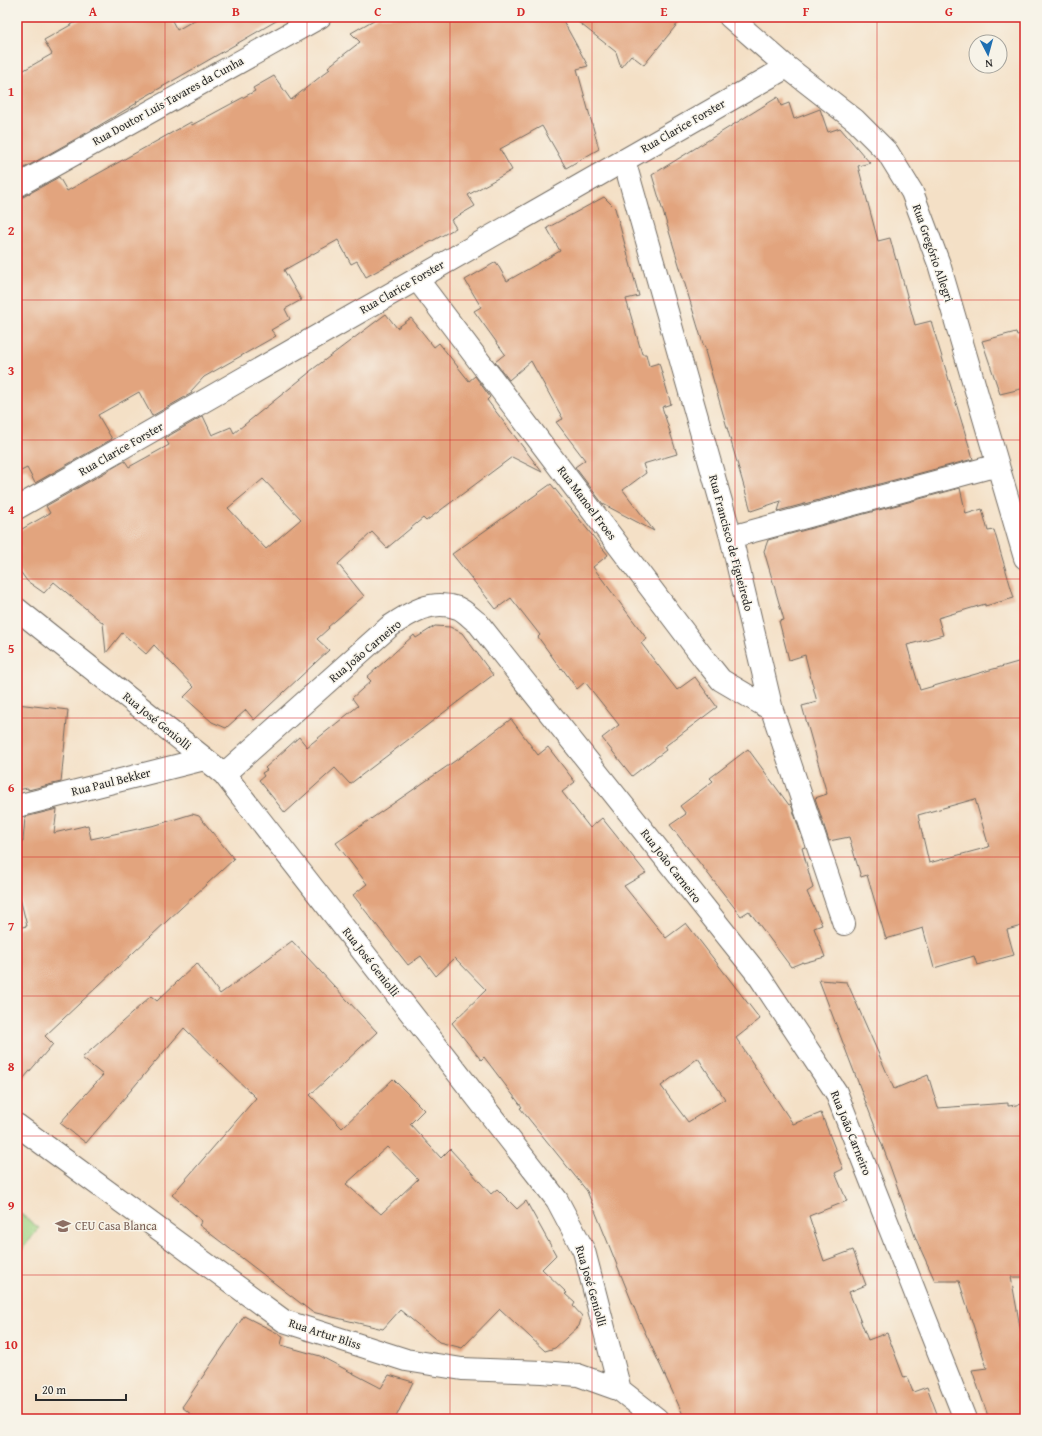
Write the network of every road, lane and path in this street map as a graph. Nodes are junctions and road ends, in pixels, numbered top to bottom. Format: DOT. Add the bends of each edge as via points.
graph roads {
  1 [pos="320,17"];
  2 [pos="730,17"];
  3 [pos="787,67"];
  4 [pos="624,160"];
  5 [pos="17,186"];
  6 [pos="417,279"];
  7 [pos="998,465"];
  8 [pos="17,508"];
  9 [pos="731,537"];
  10 [pos="1025,558"];
  11 [pos="17,609"];
  12 [pos="772,710"];
  13 [pos="204,759"];
  14 [pos="224,774"];
  15 [pos="17,806"];
  16 [pos="844,924"];
  17 [pos="17,1125"];
  18 [pos="620,1390"];
  19 [pos="657,1419"];
  20 [pos="965,1419"];
  1 -- 5 [label="street, Rua Doutor Luis Tavares da Cunha"];
  2 -- 3 [label="street, Rua Gregório Allegri"];
  3 -- 4 [label="street, Rua Clarice Forster"];
  3 -- 7 [label="street, Rua Gregório Allegri" via="855,120 888,153 912,192 939,264"];
  4 -- 6 [label="street, Rua Clarice Forster"];
  4 -- 9 [label="street, Rua Francisco de Figueiredo"];
  6 -- 8 [label="street, Rua Clarice Forster"];
  6 -- 12 [label="street, Rua Manoel Froes" via="721,680"];
  7 -- 9 [label="street"];
  7 -- 10 [label="street, Rua Gregório Allegri"];
  9 -- 12 [label="street, Rua Francisco de Figueiredo"];
  11 -- 13 [label="street, Rua José Geniolli"];
  12 -- 16 [label="street, Rua Francisco de Figueiredo"];
  13 -- 14 [label="street, Rua José Geniolli"];
  13 -- 15 [label="street, Rua Paul Bekker"];
  14 -- 18 [label="street, Rua José Geniolli" via="557,1200 584,1251"];
  14 -- 20 [label="street, Rua João Carneiro" via="410,613 442,605 460,609 478,623 759,976 836,1092"];
  17 -- 18 [label="street, Rua Artur Bliss" via="284,1321 406,1360 462,1369 578,1375"];
  18 -- 19 [label="street, Rua Artur Bliss"];
}
